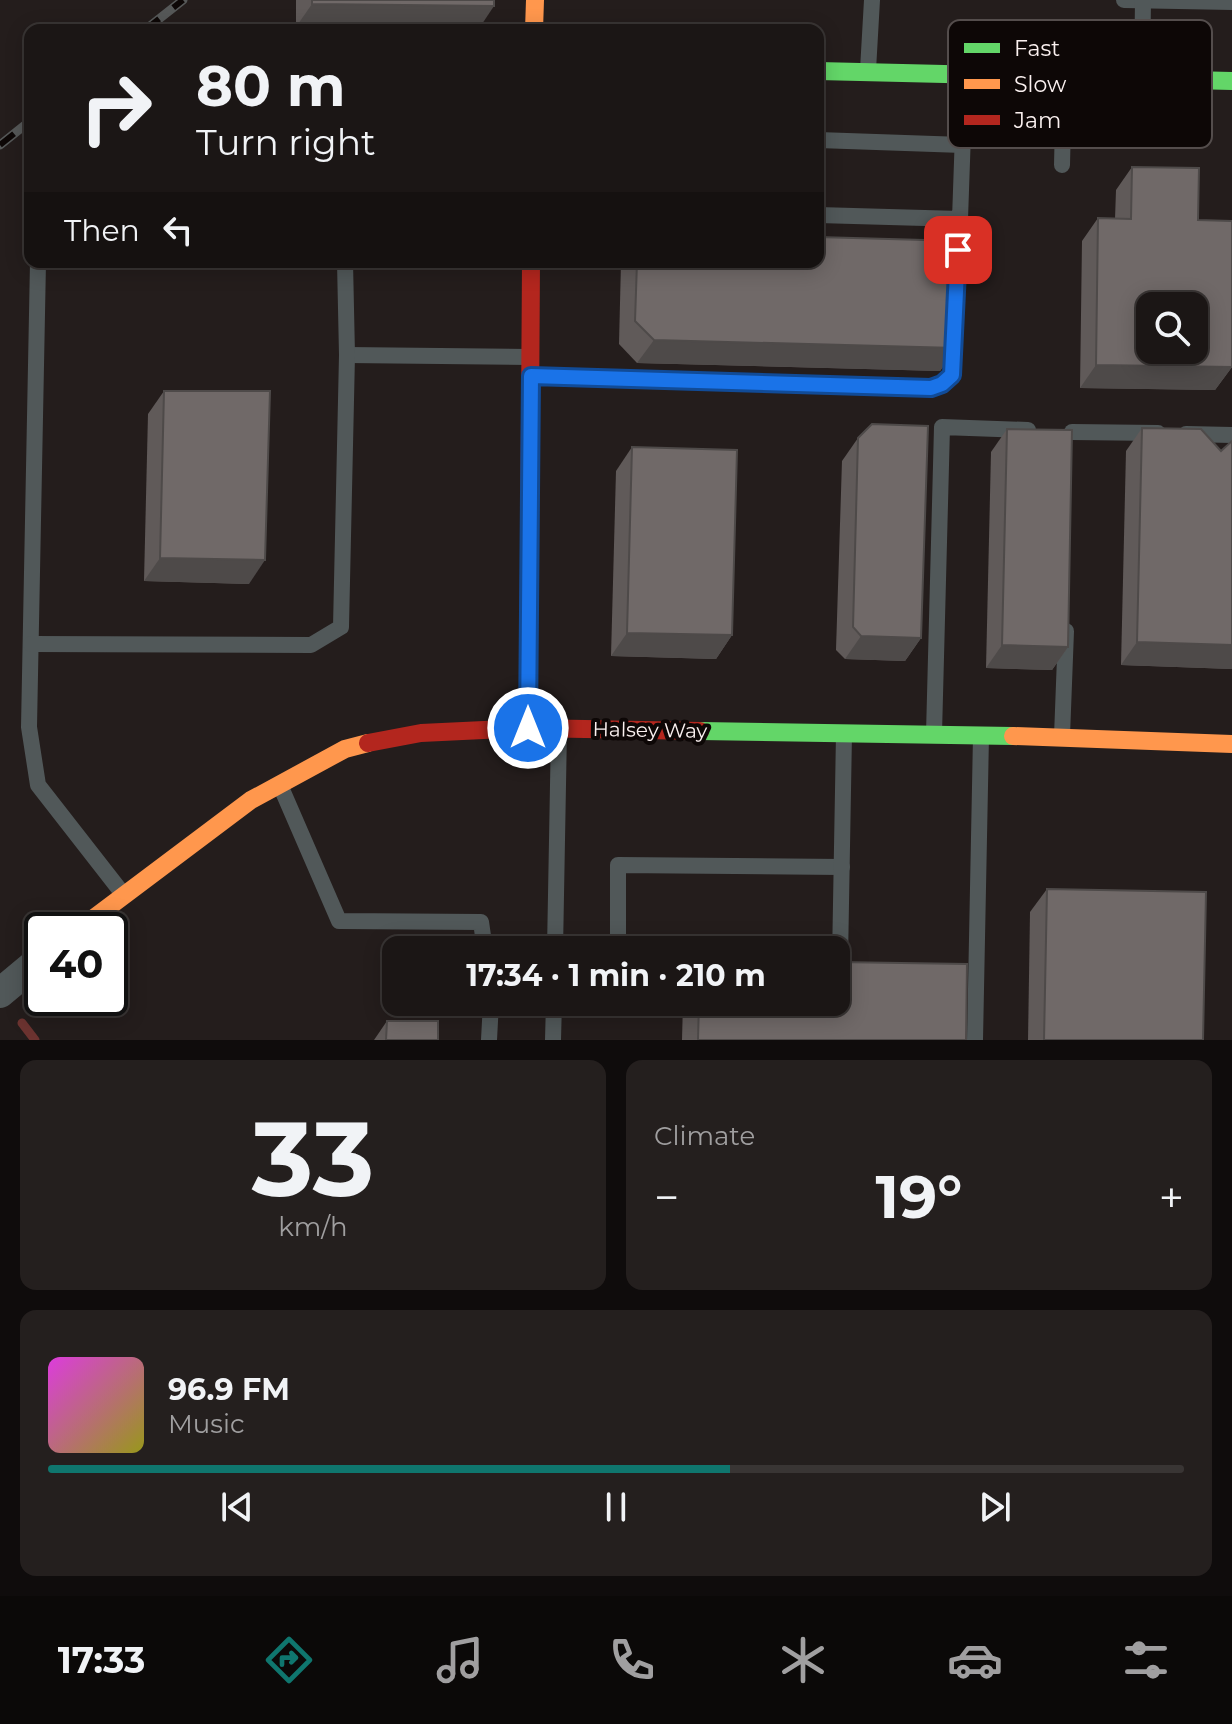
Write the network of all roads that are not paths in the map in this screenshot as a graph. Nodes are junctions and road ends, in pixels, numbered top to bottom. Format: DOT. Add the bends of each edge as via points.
graph roads {
  1 [pos="535,0"];
  2 [pos="872,0"];
  3 [pos="1124,0"];
  4 [pos="1143,0"];
  5 [pos="1232,2"];
  6 [pos="1143,20"];
  7 [pos="534,24"];
  8 [pos="824,71"];
  9 [pos="868,72"];
  10 [pos="948,74"];
  11 [pos="1212,81"];
  12 [pos="1232,81"];
  13 [pos="824,140"];
  14 [pos="948,144"];
  15 [pos="963,148"];
  16 [pos="1062,148"];
  17 [pos="1062,165"];
  18 [pos="824,215"];
  19 [pos="960,219"];
  20 [pos="38,268"];
  21 [pos="345,268"];
  22 [pos="531,268"];
  23 [pos="957,281"];
  24 [pos="955,312"];
  25 [pos="347,355"];
  26 [pos="531,357"];
  27 [pos="531,376"];
  28 [pos="1232,435"];
  29 [pos="1066,615"];
  30 [pos="31,644"];
  31 [pos="528,728"];
  32 [pos="559,729"];
  33 [pos="844,733"];
  34 [pos="934,734"];
  35 [pos="981,735"];
  36 [pos="1062,737"];
  37 [pos="1232,744"];
  38 [pos="280,783"];
  39 [pos="842,867"];
  40 [pos="124,896"];
  41 [pos="102,912"];
  42 [pos="483,936"];
  43 [pos="555,936"];
  44 [pos="618,936"];
  45 [pos="841,936"];
  46 [pos="24,973"];
  47 [pos="0,993"];
  48 [pos="490,1016"];
  49 [pos="554,1016"];
  50 [pos="489,1040"];
  51 [pos="553,1040"];
  52 [pos="975,1040"];
  1 -- 7 [label="street"];
  2 -- 9 [label="lane"];
  3 -- 4 [label="lane"];
  4 -- 5 [label="lane"];
  4 -- 6 [label="lane"];
  8 -- 9 [label="street"];
  9 -- 10 [label="street"];
  11 -- 12 [label="street"];
  13 -- 14 [label="lane"];
  15 -- 19 [label="lane"];
  16 -- 17 [label="lane"];
  18 -- 19 [label="lane"];
  19 -- 23 [label="lane"];
  20 -- 30 [label="lane"];
  21 -- 25 [label="lane"];
  22 -- 26 [label="street"];
  24 -- 27 [label="lane" via="952,375 931,388"];
  25 -- 26 [label="lane"];
  25 -- 30 [label="lane" via="341,627 311,645"];
  26 -- 27 [label="street"];
  27 -- 31 [label="street"];
  28 -- 34 [label="lane" via="1061,435 942,427"];
  29 -- 36 [label="lane"];
  30 -- 40 [label="lane" via="29,727 38,785"];
  31 -- 32 [label="street, Halsey Way"];
  31 -- 38 [label="street, Halsey Way" via="381,739 345,749"];
  32 -- 33 [label="street, Halsey Way"];
  32 -- 43 [label="lane"];
  33 -- 34 [label="street, Halsey Way"];
  33 -- 39 [label="lane"];
  34 -- 35 [label="street, Halsey Way"];
  35 -- 36 [label="street, Halsey Way"];
  35 -- 52 [label="lane"];
  36 -- 37 [label="street, Halsey Way"];
  38 -- 40 [label="street, Halsey Way"];
  38 -- 42 [label="lane" via="339,921 481,922"];
  39 -- 44 [label="lane" via="618,865"];
  39 -- 45 [label="lane"];
  40 -- 41 [label="street, Halsey Way"];
  46 -- 47 [label="street"];
  48 -- 50 [label="lane"];
  49 -- 51 [label="lane"];
}
